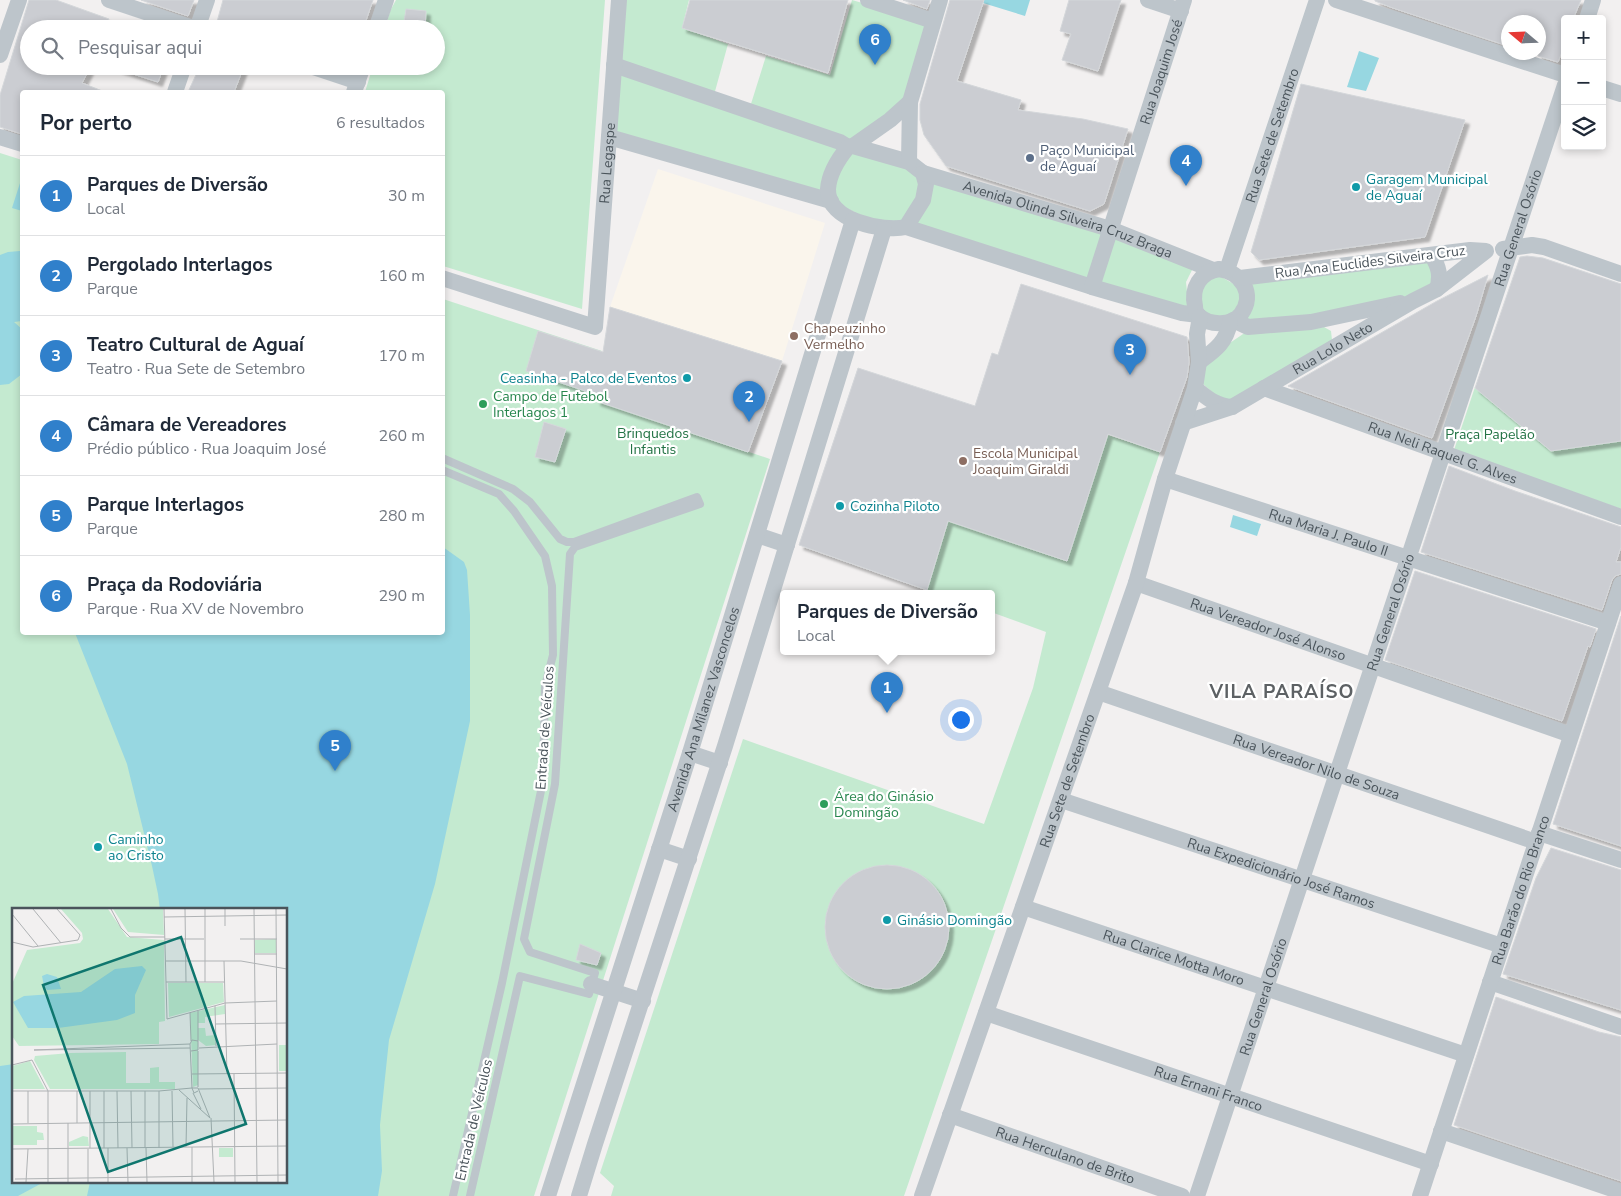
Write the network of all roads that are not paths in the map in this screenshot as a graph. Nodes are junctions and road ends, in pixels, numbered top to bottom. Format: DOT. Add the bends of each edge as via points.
graph roads {
  1 [pos="19,0"];
  2 [pos="109,0"];
  3 [pos="208,0"];
  4 [pos="386,0"];
  5 [pos="619,0"];
  6 [pos="868,0"];
  7 [pos="940,0"];
  8 [pos="1148,0"];
  9 [pos="1318,0"];
  10 [pos="1336,0"];
  11 [pos="1593,0"];
  12 [pos="1182,5"];
  13 [pos="1588,15"];
  14 [pos="170,20"];
  15 [pos="200,20"];
  16 [pos="379,20"];
  17 [pos="933,21"];
  18 [pos="0,55"];
  19 [pos="614,65"];
  20 [pos="1561,74"];
  21 [pos="181,75"];
  22 [pos="330,75"];
  23 [pos="360,75"];
  24 [pos="356,87"];
  25 [pos="1606,89"];
  26 [pos="176,90"];
  27 [pos="1621,94"];
  28 [pos="1561,97"];
  29 [pos="910,102"];
  30 [pos="0,137"];
  31 [pos="609,137"];
  32 [pos="20,143"];
  33 [pos="851,146"];
  34 [pos="909,162"];
  35 [pos="923,172"];
  36 [pos="831,201"];
  37 [pos="853,220"];
  38 [pos="906,227"];
  39 [pos="884,229"];
  40 [pos="1110,229"];
  41 [pos="1511,248"];
  42 [pos="1432,256"];
  43 [pos="1480,256"];
  44 [pos="1227,273"];
  45 [pos="1621,274"];
  46 [pos="445,279"];
  47 [pos="1092,287"];
  48 [pos="1437,289"];
  49 [pos="1413,300"];
  50 [pos="1199,316"];
  51 [pos="1231,321"];
  52 [pos="1199,362"];
  53 [pos="1194,388"];
  54 [pos="1264,388"];
  55 [pos="1232,407"];
  56 [pos="1183,423"];
  57 [pos="1443,453"];
  58 [pos="445,459"];
  59 [pos="445,471"];
  60 [pos="1165,479"];
  61 [pos="1621,517"];
  62 [pos="757,535"];
  63 [pos="787,545"];
  64 [pos="1408,557"];
  65 [pos="1136,583"];
  66 [pos="1621,584"];
  67 [pos="1608,623"];
  68 [pos="1372,666"];
  69 [pos="1098,692"];
  70 [pos="1571,735"];
  71 [pos="690,753"];
  72 [pos="720,763"];
  73 [pos="1337,774"];
  74 [pos="1061,800"];
  75 [pos="1538,838"];
  76 [pos="659,849"];
  77 [pos="689,859"];
  78 [pos="1621,860"];
  79 [pos="1302,879"];
  80 [pos="1023,907"];
  81 [pos="1502,946"];
  82 [pos="1490,982"];
  83 [pos="592,984"];
  84 [pos="1266,988"];
  85 [pos="614,991"];
  86 [pos="643,1001"];
  87 [pos="986,1013"];
  88 [pos="1621,1027"];
  89 [pos="1466,1055"];
  90 [pos="1230,1096"];
  91 [pos="950,1115"];
  92 [pos="1441,1132"];
  93 [pos="1430,1164"];
  94 [pos="1621,1192"];
  95 [pos="453,1196"];
  96 [pos="470,1196"];
  97 [pos="548,1196"];
  98 [pos="579,1196"];
  99 [pos="922,1196"];
  100 [pos="1182,1196"];
  101 [pos="1197,1196"];
  102 [pos="1420,1196"];
  1 -- 18 [label="street"];
  2 -- 14 [label="street"];
  3 -- 15 [label="street"];
  4 -- 16 [label="street"];
  5 -- 19 [label="street, Rua Legaspe"];
  6 -- 17 [label="street"];
  7 -- 17 [label="street"];
  8 -- 12 [label="street"];
  9 -- 44 [label="street, Rua Sete de Setembro"];
  10 -- 20 [label="street"];
  11 -- 13 [label="street"];
  12 -- 40 [label="street, Rua Joaquim José"];
  17 -- 29 [label="street"];
  19 -- 31 [label="street, Rua Legaspe"];
  19 -- 33 [label="street"];
  21 -- 26 [label="street"];
  22 -- 24 [label="street"];
  23 -- 24 [label="street"];
  25 -- 27 [label="street"];
  28 -- 41 [label="street, Rua General Osório"];
  29 -- 33 [label="street"];
  29 -- 34 [label="street"];
  30 -- 32 [label="street"];
  31 -- 36 [label="street"];
  31 -- 46 [label="street, Rua Legaspe" via="595,327"];
  33 -- 34 [label="street"];
  33 -- 36 [label="street" via="834,169 828,189"];
  34 -- 35 [label="street"];
  35 -- 38 [label="street" via="926,184 923,200"];
  35 -- 40 [label="street, Avenida Olinda Silveira Cruz Braga"];
  36 -- 37 [label="street"];
  37 -- 39 [label="street"];
  37 -- 62 [label="street, Avenida Ana Milanez Vasconcelos"];
  38 -- 39 [label="street"];
  38 -- 47 [label="street"];
  39 -- 63 [label="street"];
  40 -- 44 [label="street, Avenida Olinda Silveira Cruz Braga"];
  40 -- 47 [label="street, Rua Joaquim José"];
  41 -- 43 [label="street, Rua Ana Euclides Silveira Cruz"];
  41 -- 45 [label="street, Rua Ana Euclides Silveira Cruz" via="1544,247"];
  41 -- 57 [label="street, Rua General Osório"];
  42 -- 43 [label="street, Rua Ana Euclides Silveira Cruz" via="1470,250"];
  42 -- 44 [label="street, Rua Ana Euclides Silveira Cruz"];
  42 -- 48 [label="street" via="1438,265 1440,280"];
  43 -- 48 [label="street, Rua Lolo Neto"];
  44 -- 50 [label="street" via="1203,276 1196,285 1193,296"];
  44 -- 51 [label="street" via="1246,288 1246,303 1241,314"];
  47 -- 50 [label="street" via="1182,314"];
  48 -- 49 [label="street, Rua Lolo Neto"];
  49 -- 51 [label="street" via="1311,322 1248,327"];
  49 -- 54 [label="street, Rua Lolo Neto"];
  50 -- 51 [label="street" via="1214,323"];
  50 -- 52 [label="street, Rua Sete de Setembro"];
  51 -- 52 [label="street" via="1228,334 1218,347"];
  52 -- 53 [label="street, Rua Sete de Setembro"];
  53 -- 55 [label="street" via="1214,403"];
  53 -- 56 [label="street, Rua Sete de Setembro"];
  54 -- 55 [label="street, Rua Lolo Neto"];
  54 -- 57 [label="street, Rua Neli Raquel G. Alves"];
  55 -- 56 [label="street, Rua Lolo Neto"];
  56 -- 60 [label="street, Rua Sete de Setembro"];
  57 -- 61 [label="street, Rua Neli Raquel G. Alves"];
  57 -- 64 [label="street, Rua General Osório"];
  58 -- 83 [label="lane, Entrada de Veículos" via="513,489 530,502 560,539 567,542 697,497 700,504 575,547 570,554 555,784 524,939 530,952 595,973"];
  59 -- 95 [label="lane, Entrada de Veículos" via="499,494 545,556 552,586 552,655 545,686 543,781 502,983"];
  60 -- 64 [label="street, Rua Maria J. Paulo II"];
  60 -- 65 [label="street, Rua Sete de Setembro"];
  62 -- 63 [label="street"];
  62 -- 71 [label="street, Avenida Ana Milanez Vasconcelos"];
  63 -- 72 [label="street"];
  64 -- 67 [label="street, Rua Maria J. Paulo II"];
  64 -- 68 [label="street, Rua General Osório"];
  65 -- 68 [label="street, Rua Vereador José Alonso"];
  65 -- 69 [label="street, Rua Sete de Setembro"];
  66 -- 67 [label="street, Rua Barão do Rio Branco"];
  67 -- 70 [label="street, Rua Barão do Rio Branco"];
  68 -- 70 [label="street, Rua Vereador José Alonso"];
  68 -- 73 [label="street, Rua General Osório"];
  69 -- 73 [label="street, Rua Vereador Nilo de Souza"];
  69 -- 74 [label="street, Rua Sete de Setembro"];
  70 -- 75 [label="street, Rua Barão do Rio Branco"];
  71 -- 72 [label="street"];
  71 -- 76 [label="street, Avenida Ana Milanez Vasconcelos"];
  72 -- 77 [label="street"];
  73 -- 75 [label="street, Rua Vereador Nilo de Souza"];
  73 -- 79 [label="street, Rua General Osório"];
  74 -- 79 [label="street, Rua Expedicionário José Ramos"];
  74 -- 80 [label="street, Rua Sete de Setembro"];
  75 -- 78 [label="street, Rua Vereador Nilo de Souza"];
  75 -- 81 [label="street, Rua Barão do Rio Branco"];
  76 -- 77 [label="street"];
  76 -- 85 [label="street, Avenida Ana Milanez Vasconcelos"];
  77 -- 86 [label="street"];
  79 -- 81 [label="street, Rua Expedicionário José Ramos"];
  79 -- 84 [label="street, Rua General Osório"];
  80 -- 84 [label="street, Rua Clarice Motta Moro"];
  80 -- 87 [label="street, Rua Sete de Setembro"];
  81 -- 82 [label="street, Rua Barão do Rio Branco"];
  82 -- 88 [label="street"];
  82 -- 89 [label="street, Rua Barão do Rio Branco"];
  83 -- 85 [label="street"];
  83 -- 96 [label="lane, Entrada de Veículos" via="589,994 520,976"];
  84 -- 89 [label="street, Rua Clarice Motta Moro"];
  84 -- 90 [label="street, Rua General Osório"];
  85 -- 86 [label="street"];
  85 -- 97 [label="street, Avenida Ana Milanez Vasconcelos"];
  86 -- 98 [label="street"];
  87 -- 90 [label="street, Rua Ernani Franco"];
  87 -- 91 [label="street, Rua Sete de Setembro"];
  89 -- 92 [label="street, Rua Barão do Rio Branco"];
  90 -- 93 [label="street, Rua Ernani Franco"];
  90 -- 101 [label="street, Rua General Osório"];
  91 -- 99 [label="street, Rua Sete de Setembro"];
  91 -- 100 [label="street, Rua Herculano de Brito"];
  92 -- 93 [label="street, Rua Barão do Rio Branco"];
  92 -- 94 [label="street"];
  93 -- 102 [label="street, Rua Barão do Rio Branco"];
}
